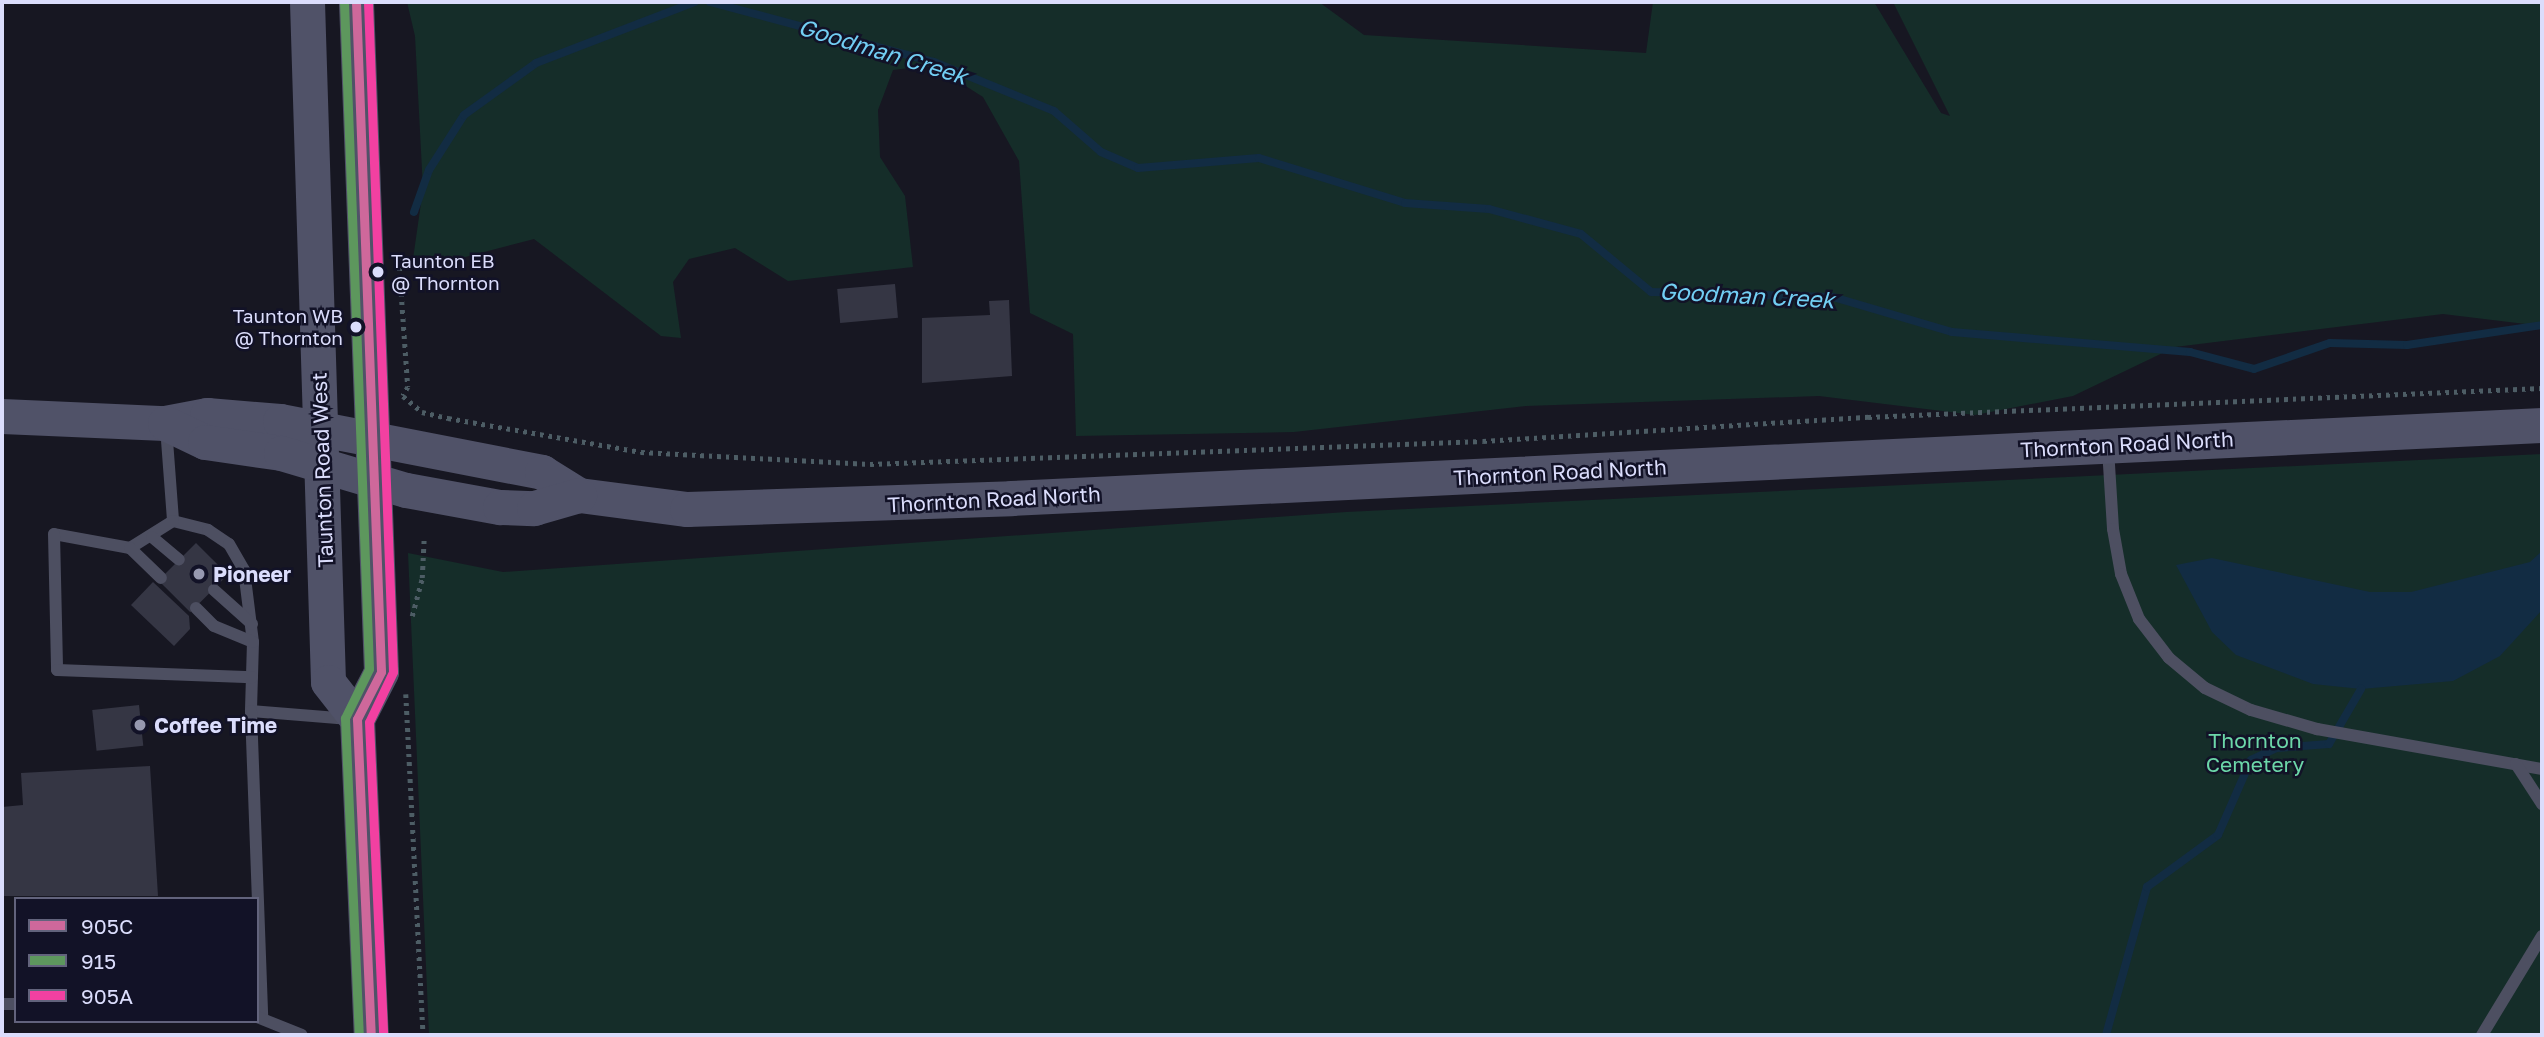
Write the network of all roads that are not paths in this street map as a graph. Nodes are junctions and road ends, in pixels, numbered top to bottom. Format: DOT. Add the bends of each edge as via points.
graph roads {
  1 [pos="307,2"];
  2 [pos="356,2"];
  3 [pos="2,416"];
  4 [pos="166,423"];
  5 [pos="2542,425"];
  6 [pos="321,427"];
  7 [pos="373,437"];
  8 [pos="2108,445"];
  9 [pos="322,466"];
  10 [pos="375,482"];
  11 [pos="579,495"];
  12 [pos="173,521"];
  13 [pos="152,537"];
  14 [pos="130,548"];
  15 [pos="179,560"];
  16 [pos="161,578"];
  17 [pos="214,590"];
  18 [pos="196,608"];
  19 [pos="251,624"];
  20 [pos="253,642"];
  21 [pos="253,677"];
  22 [pos="251,711"];
  23 [pos="357,719"];
  24 [pos="2516,764"];
  25 [pos="2542,769"];
  26 [pos="2542,804"];
  27 [pos="256,897"];
  28 [pos="2542,936"];
  29 [pos="259,983"];
  30 [pos="260,1017"];
  31 [pos="302,1035"];
  32 [pos="371,1035"];
  33 [pos="2482,1035"];
  1 -- 6 [label="main road, Taunton Road West"];
  2 -- 7 [label="main road"];
  3 -- 4 [label="main road, Thornton Road North"];
  4 -- 6 [label="main road, Thornton Road North" via="207,415"];
  4 -- 9 [label="main road, Thornton Road North" via="205,442 281,453"];
  4 -- 12 [label="lane"];
  5 -- 8 [label="main road, Thornton Road North"];
  6 -- 7 [label="main road, Thornton Road North"];
  6 -- 9 [label="main road, Taunton Road West"];
  7 -- 10 [label="main road"];
  7 -- 11 [label="main road, Thornton Road North" via="542,472"];
  8 -- 11 [label="main road, Thornton Road North" via="873,505 687,509"];
  8 -- 24 [label="lane" via="2121,574 2139,619 2169,658 2205,688 2251,710 2317,729"];
  9 -- 10 [label="main road, Thornton Road North"];
  9 -- 23 [label="main road, Taunton Road West" via="328,682"];
  10 -- 11 [label="main road, Thornton Road North" via="500,507 534,508"];
  10 -- 23 [label="main road" via="381,672"];
  12 -- 13 [label="lane"];
  12 -- 19 [label="lane" via="208,530 229,544 243,570"];
  13 -- 14 [label="lane"];
  13 -- 15 [label="lane"];
  14 -- 16 [label="lane"];
  14 -- 21 [label="lane" via="54,534 57,670"];
  17 -- 19 [label="lane"];
  18 -- 20 [label="lane" via="215,626"];
  19 -- 20 [label="lane"];
  20 -- 21 [label="lane"];
  21 -- 22 [label="lane"];
  22 -- 23 [label="lane"];
  22 -- 27 [label="lane"];
  23 -- 32 [label="main road"];
  24 -- 25 [label="lane"];
  24 -- 26 [label="lane"];
  28 -- 33 [label="lane"];
  29 -- 30 [label="lane"];
  30 -- 31 [label="lane"];
}
